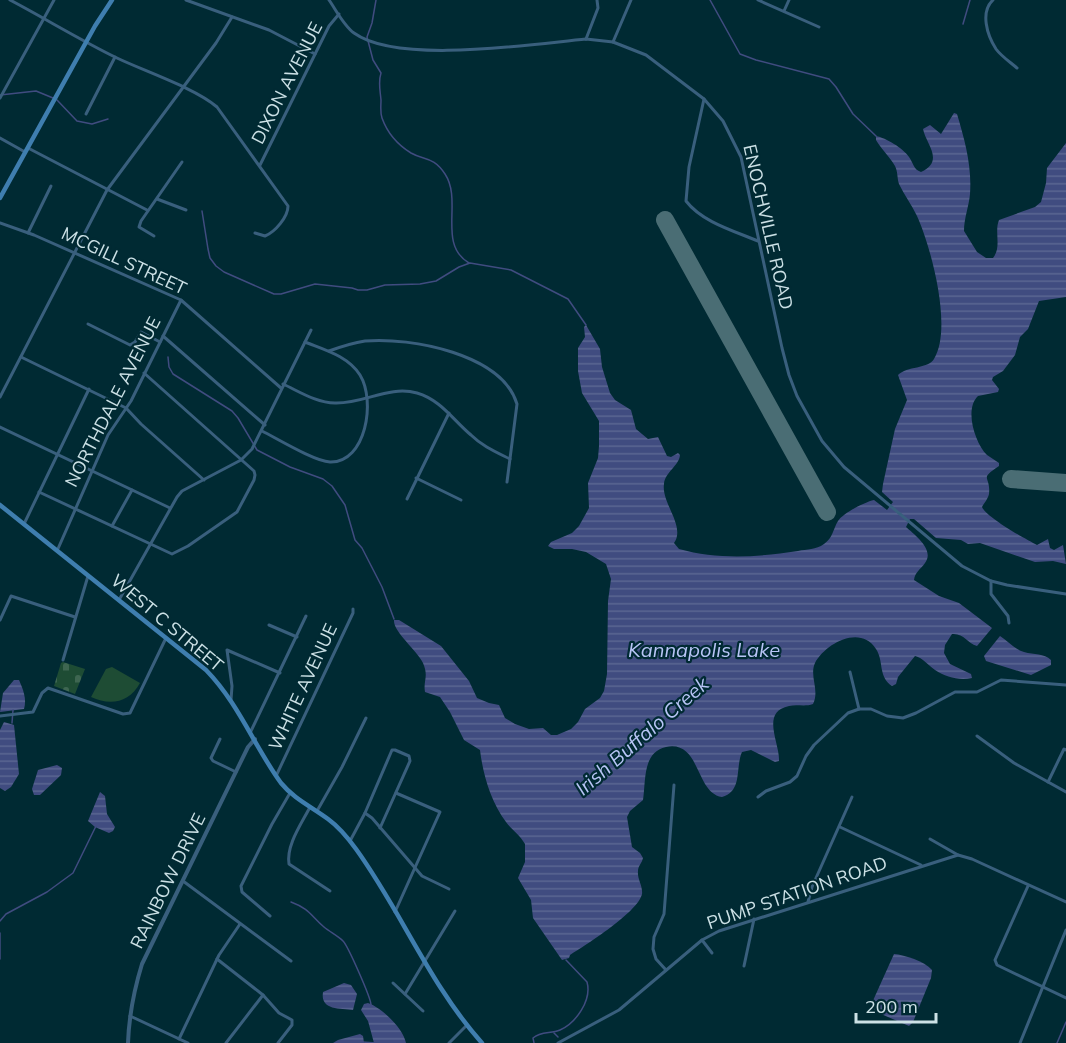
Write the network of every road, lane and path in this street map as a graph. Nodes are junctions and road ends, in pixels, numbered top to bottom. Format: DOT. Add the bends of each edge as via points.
graph roads {
  1 [pos="10,0"];
  2 [pos="54,0"];
  3 [pos="112,0"];
  4 [pos="186,0"];
  5 [pos="329,0"];
  6 [pos="597,0"];
  7 [pos="631,0"];
  8 [pos="758,0"];
  9 [pos="789,0"];
  10 [pos="993,0"];
  11 [pos="194,2"];
  12 [pos="783,11"];
  13 [pos="339,14"];
  14 [pos="232,17"];
  15 [pos="44,18"];
  16 [pos="819,27"];
  17 [pos="586,39"];
  18 [pos="86,42"];
  19 [pos="613,42"];
  20 [pos="315,54"];
  21 [pos="115,57"];
  22 [pos="1017,68"];
  23 [pos="183,88"];
  24 [pos="0,98"];
  25 [pos="704,99"];
  26 [pos="86,114"];
  27 [pos="0,138"];
  28 [pos="27,150"];
  29 [pos="182,162"];
  30 [pos="260,165"];
  31 [pos="51,186"];
  32 [pos="107,190"];
  33 [pos="0,198"];
  34 [pos="156,198"];
  35 [pos="147,210"];
  36 [pos="186,210"];
  37 [pos="0,223"];
  38 [pos="28,233"];
  39 [pos="255,233"];
  40 [pos="154,236"];
  41 [pos="759,242"];
  42 [pos="75,252"];
  43 [pos="181,300"];
  44 [pos="88,324"];
  45 [pos="311,330"];
  46 [pos="163,336"];
  47 [pos="160,342"];
  48 [pos="304,342"];
  49 [pos="329,351"];
  50 [pos="21,357"];
  51 [pos="144,373"];
  52 [pos="282,386"];
  53 [pos="89,389"];
  54 [pos="0,397"];
  55 [pos="368,398"];
  56 [pos="126,408"];
  57 [pos="449,413"];
  58 [pos="265,424"];
  59 [pos="0,428"];
  60 [pos="262,431"];
  61 [pos="57,455"];
  62 [pos="510,459"];
  63 [pos="241,460"];
  64 [pos="91,471"];
  65 [pos="417,478"];
  66 [pos="204,480"];
  67 [pos="507,482"];
  68 [pos="132,490"];
  69 [pos="39,492"];
  70 [pos="407,499"];
  71 [pos="461,500"];
  72 [pos="0,505"];
  73 [pos="74,508"];
  74 [pos="170,508"];
  75 [pos="24,524"];
  76 [pos="112,526"];
  77 [pos="150,544"];
  78 [pos="57,551"];
  79 [pos="88,576"];
  80 [pos="991,581"];
  81 [pos="1066,594"];
  82 [pos="118,600"];
  83 [pos="353,609"];
  84 [pos="306,616"];
  85 [pos="75,617"];
  86 [pos="0,620"];
  87 [pos="1009,623"];
  88 [pos="269,625"];
  89 [pos="297,637"];
  90 [pos="166,638"];
  91 [pos="63,660"];
  92 [pos="850,672"];
  93 [pos="280,674"];
  94 [pos="1066,685"];
  95 [pos="231,700"];
  96 [pos="859,709"];
  97 [pos="0,716"];
  98 [pos="366,718"];
  99 [pos="251,731"];
  100 [pos="977,736"];
  101 [pos="220,739"];
  102 [pos="255,739"];
  103 [pos="1066,750"];
  104 [pos="236,772"];
  105 [pos="276,776"];
  106 [pos="1048,782"];
  107 [pos="674,785"];
  108 [pos="1066,792"];
  109 [pos="290,793"];
  110 [pos="396,793"];
  111 [pos="758,797"];
  112 [pos="852,797"];
  113 [pos="310,807"];
  114 [pos="317,811"];
  115 [pos="365,813"];
  116 [pos="839,826"];
  117 [pos="380,828"];
  118 [pos="930,839"];
  119 [pos="350,841"];
  120 [pos="958,855"];
  121 [pos="922,866"];
  122 [pos="414,868"];
  123 [pos="183,881"];
  124 [pos="1029,885"];
  125 [pos="449,890"];
  126 [pos="330,891"];
  127 [pos="808,902"];
  128 [pos="1066,902"];
  129 [pos="454,911"];
  130 [pos="395,912"];
  131 [pos="270,916"];
  132 [pos="754,919"];
  133 [pos="240,924"];
  134 [pos="1066,930"];
  135 [pos="702,940"];
  136 [pos="712,953"];
  137 [pos="217,958"];
  138 [pos="291,961"];
  139 [pos="424,961"];
  140 [pos="744,966"];
  141 [pos="666,970"];
  142 [pos="393,983"];
  143 [pos="1042,986"];
  144 [pos="405,994"];
  145 [pos="263,995"];
  146 [pos="1066,998"];
  147 [pos="423,1011"];
  148 [pos="130,1016"];
  149 [pos="466,1026"];
  150 [pos="179,1039"];
  151 [pos="128,1043"];
  152 [pos="188,1043"];
  153 [pos="226,1043"];
  154 [pos="278,1043"];
  155 [pos="449,1043"];
  156 [pos="482,1043"];
  157 [pos="558,1043"];
  158 [pos="1020,1043"];
  1 -- 15 [label="street"];
  2 -- 15 [label="street"];
  3 -- 18 [label="main road"];
  4 -- 11 [label="street"];
  5 -- 13 [label="street, ENOCHVILLE ROAD"];
  6 -- 17 [label="street" via="598,8"];
  7 -- 19 [label="street"];
  8 -- 12 [label="street"];
  9 -- 12 [label="street"];
  10 -- 22 [label="street" via="986,9 989,34 995,48"];
  11 -- 14 [label="street"];
  12 -- 16 [label="street"];
  13 -- 17 [label="street, ENOCHVILLE ROAD" via="354,33 400,49 469,49"];
  13 -- 20 [label="street, DIXON AVENUE"];
  14 -- 20 [label="street" via="269,30"];
  14 -- 23 [label="street"];
  15 -- 18 [label="street"];
  15 -- 24 [label="street"];
  17 -- 19 [label="street, ENOCHVILLE ROAD"];
  18 -- 21 [label="street"];
  18 -- 28 [label="main road"];
  19 -- 25 [label="street, ENOCHVILLE ROAD" via="646,55"];
  20 -- 30 [label="street, DIXON AVENUE"];
  21 -- 23 [label="street"];
  21 -- 26 [label="street"];
  23 -- 30 [label="street" via="217,107"];
  23 -- 32 [label="street"];
  25 -- 41 [label="street, ENOCHVILLE ROAD" via="723,121 741,158"];
  25 -- 41 [label="street" via="686,201 693,210"];
  27 -- 28 [label="street"];
  28 -- 32 [label="street"];
  28 -- 33 [label="main road"];
  29 -- 34 [label="street"];
  30 -- 39 [label="street" via="288,209 267,236"];
  31 -- 38 [label="street"];
  32 -- 35 [label="street"];
  32 -- 42 [label="street"];
  34 -- 35 [label="street"];
  34 -- 36 [label="street"];
  35 -- 40 [label="street" via="139,227"];
  37 -- 38 [label="street, MCGILL STREET"];
  38 -- 42 [label="street, MCGILL STREET"];
  41 -- 80 [label="street, ENOCHVILLE ROAD" via="782,348 797,396 822,441 844,467 911,524 962,566"];
  42 -- 43 [label="street, MCGILL STREET"];
  42 -- 50 [label="street"];
  43 -- 46 [label="street, NORTHDALE AVENUE"];
  43 -- 52 [label="street, MCGILL STREET"];
  44 -- 47 [label="street" via="130,345 141,332"];
  45 -- 48 [label="street"];
  46 -- 47 [label="street, NORTHDALE AVENUE"];
  46 -- 58 [label="street"];
  47 -- 51 [label="street, NORTHDALE AVENUE"];
  48 -- 49 [label="street"];
  48 -- 52 [label="street"];
  49 -- 55 [label="street" via="356,370"];
  49 -- 62 [label="street" via="361,342 407,342 437,347 488,369 514,392 518,404"];
  50 -- 53 [label="street"];
  50 -- 54 [label="street"];
  51 -- 56 [label="street, NORTHDALE AVENUE"];
  51 -- 63 [label="street"];
  52 -- 55 [label="street, MCGILL STREET" via="324,402"];
  52 -- 58 [label="street"];
  53 -- 56 [label="street"];
  53 -- 61 [label="street"];
  55 -- 57 [label="street, MCGILL STREET" via="388,392 415,393 439,403"];
  55 -- 60 [label="street" via="365,429 354,448 339,461 322,460"];
  56 -- 64 [label="street, NORTHDALE AVENUE" via="111,428"];
  56 -- 66 [label="street"];
  57 -- 62 [label="street, MCGILL STREET" via="472,437"];
  57 -- 65 [label="street"];
  58 -- 60 [label="street"];
  59 -- 61 [label="street"];
  60 -- 63 [label="street"];
  61 -- 64 [label="street"];
  61 -- 69 [label="street"];
  62 -- 67 [label="street"];
  63 -- 66 [label="street"];
  63 -- 77 [label="street" via="255,475 237,512 178,552 165,552"];
  64 -- 68 [label="street"];
  64 -- 73 [label="street, NORTHDALE AVENUE"];
  65 -- 70 [label="street"];
  65 -- 71 [label="street"];
  66 -- 74 [label="street" via="182,491"];
  68 -- 74 [label="street"];
  68 -- 76 [label="street"];
  69 -- 73 [label="street"];
  69 -- 75 [label="street"];
  72 -- 75 [label="main road, WEST C STREET"];
  73 -- 76 [label="street"];
  73 -- 78 [label="street, NORTHDALE AVENUE"];
  74 -- 77 [label="street"];
  75 -- 78 [label="main road, WEST C STREET"];
  76 -- 77 [label="street"];
  77 -- 82 [label="street"];
  78 -- 79 [label="main road, WEST C STREET"];
  79 -- 82 [label="main road, WEST C STREET"];
  79 -- 85 [label="street"];
  80 -- 81 [label="street, ENOCHVILLE ROAD"];
  80 -- 87 [label="street" via="991,594"];
  82 -- 90 [label="main road, WEST C STREET"];
  83 -- 105 [label="street, WHITE AVENUE"];
  84 -- 89 [label="street"];
  85 -- 86 [label="street" via="11,596"];
  85 -- 91 [label="street"];
  88 -- 89 [label="street"];
  89 -- 93 [label="street"];
  90 -- 95 [label="main road, WEST C STREET" via="206,670"];
  90 -- 97 [label="street" via="130,713 48,688 33,711"];
  92 -- 96 [label="street"];
  93 -- 95 [label="street" via="227,650"];
  93 -- 99 [label="street"];
  94 -- 96 [label="street" via="1001,680 977,692 955,692 903,718"];
  95 -- 99 [label="main road, WEST C STREET"];
  96 -- 111 [label="street" via="848,713 814,745 797,776"];
  98 -- 114 [label="street"];
  99 -- 102 [label="main road, WEST C STREET"];
  100 -- 106 [label="street"];
  101 -- 104 [label="street" via="211,758"];
  102 -- 104 [label="street, RAINBOW DRIVE"];
  102 -- 105 [label="main road, WEST C STREET"];
  103 -- 106 [label="street"];
  104 -- 123 [label="street, RAINBOW DRIVE"];
  105 -- 109 [label="main road, WEST C STREET"];
  106 -- 108 [label="street"];
  107 -- 141 [label="street" via="664,914 653,949"];
  109 -- 113 [label="main road, WEST C STREET"];
  109 -- 131 [label="street" via="241,886 242,892"];
  110 -- 115 [label="street" via="410,761 409,756 392,750"];
  110 -- 117 [label="street"];
  110 -- 122 [label="street" via="440,812"];
  112 -- 116 [label="street"];
  113 -- 114 [label="main road, WEST C STREET"];
  113 -- 126 [label="street" via="288,860"];
  114 -- 119 [label="main road, WEST C STREET"];
  115 -- 117 [label="street"];
  115 -- 119 [label="street"];
  116 -- 121 [label="street"];
  116 -- 127 [label="street"];
  117 -- 122 [label="street"];
  118 -- 120 [label="street"];
  119 -- 130 [label="main road, WEST C STREET"];
  120 -- 121 [label="street, PUMP STATION ROAD"];
  120 -- 124 [label="street"];
  121 -- 127 [label="street, PUMP STATION ROAD"];
  122 -- 125 [label="street"];
  122 -- 130 [label="street"];
  123 -- 133 [label="street"];
  123 -- 148 [label="street, RAINBOW DRIVE" via="142,964"];
  124 -- 128 [label="street"];
  124 -- 143 [label="street" via="995,960 997,965"];
  127 -- 132 [label="street, PUMP STATION ROAD"];
  129 -- 139 [label="street"];
  130 -- 139 [label="main road, WEST C STREET"];
  132 -- 135 [label="street, PUMP STATION ROAD"];
  132 -- 140 [label="street"];
  133 -- 137 [label="street"];
  133 -- 138 [label="street"];
  134 -- 143 [label="street"];
  135 -- 136 [label="street"];
  135 -- 141 [label="street, PUMP STATION ROAD"];
  137 -- 145 [label="street"];
  137 -- 150 [label="street"];
  139 -- 144 [label="street"];
  139 -- 149 [label="main road, WEST C STREET"];
  141 -- 157 [label="street, PUMP STATION ROAD" via="619,1010"];
  142 -- 144 [label="street"];
  143 -- 146 [label="street"];
  143 -- 158 [label="street"];
  144 -- 147 [label="street"];
  145 -- 153 [label="street"];
  145 -- 154 [label="street" via="275,1010 293,1022"];
  148 -- 150 [label="street"];
  148 -- 151 [label="street, RAINBOW DRIVE"];
  149 -- 155 [label="street"];
  149 -- 156 [label="main road, WEST C STREET"];
  150 -- 152 [label="street"];
}
